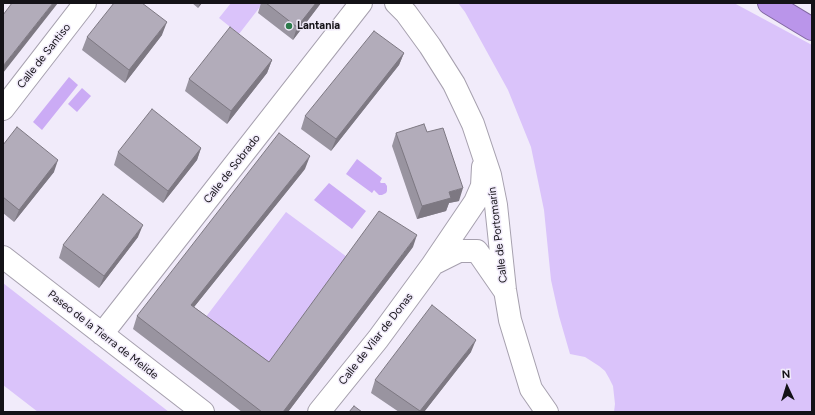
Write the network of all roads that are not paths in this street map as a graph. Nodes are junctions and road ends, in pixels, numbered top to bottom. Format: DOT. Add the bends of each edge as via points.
graph roads {
  1 [pos="85,3"];
  2 [pos="361,3"];
  3 [pos="396,3"];
  4 [pos="770,3"];
  5 [pos="812,23"];
  6 [pos="812,29"];
  7 [pos="3,109"];
  8 [pos="484,157"];
  9 [pos="3,257"];
  10 [pos="433,264"];
  11 [pos="504,290"];
  12 [pos="102,334"];
  13 [pos="203,412"];
  14 [pos="319,412"];
  15 [pos="547,412"];
  1 -- 7 [label="street, Calle de Santiso"];
  2 -- 12 [label="street, Calle de Sobrado"];
  3 -- 8 [label="street, Calle de Portomarín" via="430,46 454,84 473,124"];
  4 -- 5 [label="highway"];
  4 -- 6 [label="highway"];
  8 -- 10 [label="street, Calle de Vilar de Donas" via="482,186 475,202"];
  8 -- 11 [label="street, Calle de Portomarín" via="496,205"];
  9 -- 12 [label="street, Paseo de la Tierra de Melide"];
  10 -- 11 [label="street, Calle de Vilar de Donas" via="459,251 477,251"];
  10 -- 14 [label="street, Calle de Vilar de Donas" via="378,339"];
  11 -- 15 [label="street, Calle de Portomarín" via="510,320 531,389"];
  12 -- 13 [label="street, Paseo de la Tierra de Melide"];
}
